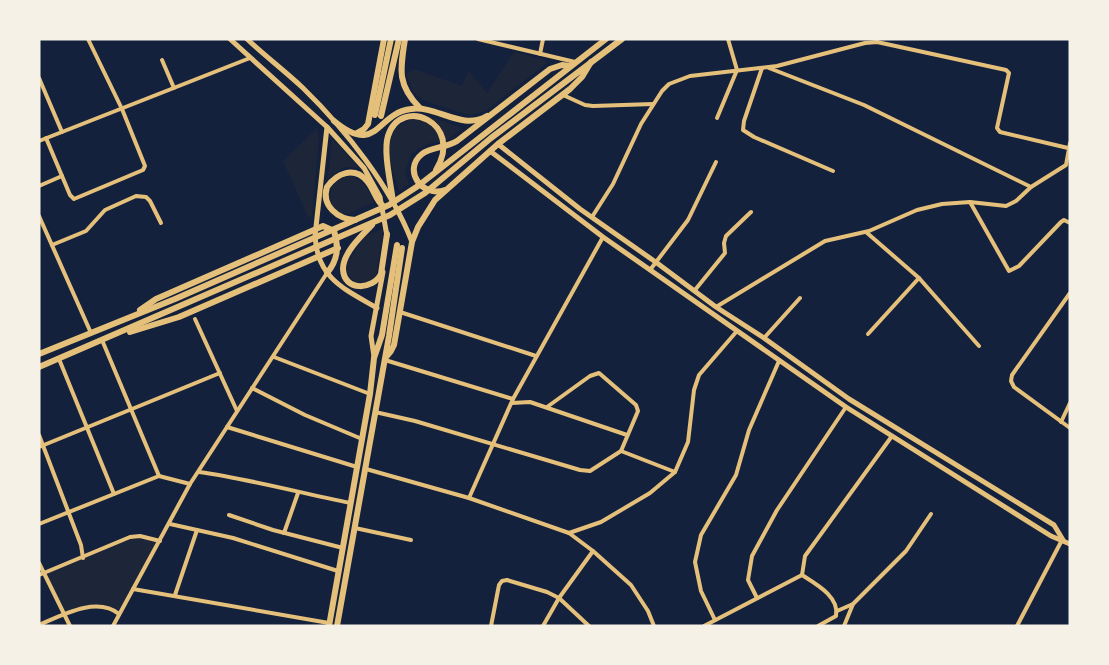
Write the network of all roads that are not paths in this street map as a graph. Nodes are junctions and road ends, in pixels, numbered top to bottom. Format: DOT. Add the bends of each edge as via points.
graph roads {
  1 [pos="88,39"];
  2 [pos="230,39"];
  3 [pos="384,39"];
  4 [pos="391,39"];
  5 [pos="399,39"];
  6 [pos="405,39"];
  7 [pos="478,39"];
  8 [pos="543,39"];
  9 [pos="606,39"];
  10 [pos="622,39"];
  11 [pos="728,39"];
  12 [pos="248,40"];
  13 [pos="598,42"];
  14 [pos="540,54"];
  15 [pos="250,58"];
  16 [pos="162,60"];
  17 [pos="591,61"];
  18 [pos="573,64"];
  19 [pos="762,68"];
  20 [pos="768,68"];
  21 [pos="738,70"];
  22 [pos="39,78"];
  23 [pos="174,88"];
  24 [pos="303,88"];
  25 [pos="292,95"];
  26 [pos="562,95"];
  27 [pos="653,104"];
  28 [pos="501,108"];
  29 [pos="122,109"];
  30 [pos="420,109"];
  31 [pos="717,118"];
  32 [pos="334,122"];
  33 [pos="327,127"];
  34 [pos="62,132"];
  35 [pos="351,133"];
  36 [pos="46,138"];
  37 [pos="39,141"];
  38 [pos="498,144"];
  39 [pos="1069,145"];
  40 [pos="490,151"];
  41 [pos="716,162"];
  42 [pos="524,164"];
  43 [pos="1068,165"];
  44 [pos="834,171"];
  45 [pos="517,172"];
  46 [pos="62,176"];
  47 [pos="431,176"];
  48 [pos="39,186"];
  49 [pos="1031,187"];
  50 [pos="446,190"];
  51 [pos="393,202"];
  52 [pos="970,202"];
  53 [pos="383,206"];
  54 [pos="751,212"];
  55 [pos="39,216"];
  56 [pos="591,217"];
  57 [pos="359,219"];
  58 [pos="379,220"];
  59 [pos="161,223"];
  60 [pos="1070,223"];
  61 [pos="316,228"];
  62 [pos="865,232"];
  63 [pos="387,234"];
  64 [pos="603,237"];
  65 [pos="412,242"];
  66 [pos="52,245"];
  67 [pos="338,248"];
  68 [pos="318,256"];
  69 [pos="657,263"];
  70 [pos="650,270"];
  71 [pos="327,273"];
  72 [pos="919,278"];
  73 [pos="695,290"];
  74 [pos="1070,293"];
  75 [pos="800,298"];
  76 [pos="716,307"];
  77 [pos="377,308"];
  78 [pos="400,312"];
  79 [pos="136,314"];
  80 [pos="195,319"];
  81 [pos="737,331"];
  82 [pos="91,333"];
  83 [pos="868,334"];
  84 [pos="115,335"];
  85 [pos="764,338"];
  86 [pos="102,340"];
  87 [pos="979,346"];
  88 [pos="39,354"];
  89 [pos="536,356"];
  90 [pos="274,357"];
  91 [pos="374,358"];
  92 [pos="385,358"];
  93 [pos="59,359"];
  94 [pos="779,361"];
  95 [pos="39,367"];
  96 [pos="219,373"];
  97 [pos="252,388"];
  98 [pos="370,394"];
  99 [pos="512,401"];
  100 [pos="1070,403"];
  101 [pos="846,407"];
  102 [pos="547,408"];
  103 [pos="131,409"];
  104 [pos="237,411"];
  105 [pos="375,412"];
  106 [pos="1061,422"];
  107 [pos="365,424"];
  108 [pos="87,427"];
  109 [pos="227,427"];
  110 [pos="373,427"];
  111 [pos="1070,428"];
  112 [pos="39,435"];
  113 [pos="627,435"];
  114 [pos="891,436"];
  115 [pos="362,439"];
  116 [pos="492,444"];
  117 [pos="41,446"];
  118 [pos="621,451"];
  119 [pos="357,467"];
  120 [pos="366,469"];
  121 [pos="199,472"];
  122 [pos="675,472"];
  123 [pos="159,476"];
  124 [pos="190,484"];
  125 [pos="298,492"];
  126 [pos="114,494"];
  127 [pos="469,498"];
  128 [pos="351,503"];
  129 [pos="69,512"];
  130 [pos="931,514"];
  131 [pos="229,515"];
  132 [pos="39,524"];
  133 [pos="170,524"];
  134 [pos="355,528"];
  135 [pos="197,530"];
  136 [pos="284,533"];
  137 [pos="568,533"];
  138 [pos="411,540"];
  139 [pos="1063,540"];
  140 [pos="160,541"];
  141 [pos="1070,544"];
  142 [pos="342,548"];
  143 [pos="593,552"];
  144 [pos="83,558"];
  145 [pos="39,563"];
  146 [pos="338,571"];
  147 [pos="41,574"];
  148 [pos="802,575"];
  149 [pos="133,589"];
  150 [pos="175,595"];
  151 [pos="559,598"];
  152 [pos="757,598"];
  153 [pos="853,604"];
  154 [pos="837,611"];
  155 [pos="64,614"];
  156 [pos="119,614"];
  157 [pos="715,620"];
  158 [pos="39,624"];
  159 [pos="329,624"];
  160 [pos="70,626"];
  161 [pos="113,626"];
  162 [pos="337,626"];
  163 [pos="491,626"];
  164 [pos="543,626"];
  165 [pos="589,626"];
  166 [pos="654,626"];
  167 [pos="704,626"];
  168 [pos="818,626"];
  169 [pos="844,626"];
  170 [pos="1017,626"];
  1 -- 29 [label="street"];
  2 -- 15 [label="street"];
  3 -- 35 [label="main road" via="368,124 359,133"];
  4 -- 5 [label="main road" via="378,116"];
  6 -- 30 [label="main road" via="400,66 402,82"];
  7 -- 14 [label="street"];
  8 -- 14 [label="street"];
  9 -- 13 [label="main road"];
  10 -- 17 [label="main road"];
  11 -- 21 [label="street"];
  12 -- 24 [label="street"];
  13 -- 18 [label="main road"];
  14 -- 18 [label="street"];
  15 -- 23 [label="street"];
  15 -- 25 [label="street"];
  16 -- 23 [label="street"];
  17 -- 26 [label="main road" via="582,77"];
  17 -- 58 [label="main road" via="425,193"];
  18 -- 28 [label="main road" via="550,69"];
  18 -- 47 [label="main road"];
  19 -- 20 [label="street"];
  19 -- 21 [label="street"];
  19 -- 44 [label="street" via="743,130"];
  20 -- 39 [label="street" via="877,42 1006,70 1009,73 997,128 1000,132"];
  20 -- 49 [label="street" via="864,105"];
  21 -- 27 [label="street" via="690,76 669,84"];
  21 -- 31 [label="street"];
  22 -- 34 [label="street"];
  23 -- 29 [label="street"];
  24 -- 25 [label="street"];
  24 -- 32 [label="street"];
  25 -- 33 [label="street"];
  26 -- 27 [label="street" via="593,106"];
  26 -- 38 [label="main road"];
  27 -- 56 [label="street" via="613,184"];
  28 -- 30 [label="main road" via="470,122"];
  28 -- 50 [label="main road" via="452,145 428,150 418,158 414,173 419,184 429,191"];
  29 -- 34 [label="street"];
  29 -- 46 [label="street" via="145,162 143,170 76,200"];
  30 -- 35 [label="main road" via="400,112 369,134"];
  32 -- 35 [label="main road"];
  32 -- 51 [label="street" via="364,156"];
  33 -- 53 [label="street" via="367,173"];
  33 -- 61 [label="street"];
  34 -- 36 [label="street"];
  36 -- 37 [label="street"];
  36 -- 46 [label="street"];
  38 -- 40 [label="main road"];
  38 -- 42 [label="street"];
  39 -- 43 [label="street"];
  40 -- 45 [label="street"];
  40 -- 50 [label="main road"];
  41 -- 69 [label="street" via="688,220"];
  42 -- 45 [label="street"];
  42 -- 56 [label="street"];
  43 -- 49 [label="street"];
  45 -- 64 [label="street"];
  46 -- 48 [label="street"];
  47 -- 51 [label="main road" via="440,163 442,134 433,122 418,116 403,119 391,130 387,144"];
  47 -- 57 [label="main road" via="396,201"];
  49 -- 52 [label="street" via="1006,206"];
  50 -- 65 [label="main road" via="430,205"];
  51 -- 65 [label="street"];
  52 -- 60 [label="street" via="1009,271 1019,266 1061,222"];
  52 -- 62 [label="street" via="917,210"];
  53 -- 57 [label="main road" via="367,181 353,172 340,175 327,187 327,201 335,213"];
  53 -- 63 [label="street"];
  54 -- 73 [label="street" via="726,236 725,253"];
  55 -- 66 [label="street"];
  56 -- 69 [label="street"];
  57 -- 79 [label="main road"];
  58 -- 63 [label="main road" via="347,256 343,270 347,280 363,287 375,283 381,274"];
  58 -- 84 [label="main road"];
  59 -- 66 [label="street" via="150,201 136,196 105,210 86,231"];
  61 -- 67 [label="main road" via="332,229"];
  61 -- 68 [label="street"];
  61 -- 79 [label="main road" via="156,300"];
  62 -- 72 [label="street"];
  62 -- 76 [label="street" via="825,241"];
  63 -- 77 [label="street"];
  64 -- 70 [label="street"];
  64 -- 89 [label="street"];
  65 -- 78 [label="main road"];
  66 -- 82 [label="street"];
  67 -- 68 [label="main road"];
  67 -- 71 [label="main road"];
  68 -- 71 [label="street"];
  68 -- 84 [label="main road" via="179,316"];
  69 -- 70 [label="street"];
  69 -- 73 [label="street"];
  70 -- 81 [label="street"];
  71 -- 77 [label="street" via="339,286"];
  71 -- 90 [label="street"];
  72 -- 83 [label="street"];
  72 -- 87 [label="street"];
  73 -- 76 [label="street"];
  74 -- 106 [label="street" via="1011,381"];
  75 -- 85 [label="street"];
  76 -- 85 [label="street"];
  77 -- 91 [label="street" via="371,336"];
  78 -- 89 [label="street"];
  78 -- 92 [label="main road" via="394,345"];
  79 -- 82 [label="main road"];
  80 -- 96 [label="street"];
  81 -- 94 [label="street"];
  81 -- 122 [label="street" via="699,375 688,442"];
  82 -- 88 [label="main road"];
  84 -- 86 [label="main road"];
  85 -- 139 [label="street" via="849,399 1054,525"];
  86 -- 93 [label="main road"];
  86 -- 103 [label="street"];
  89 -- 99 [label="street"];
  90 -- 97 [label="street"];
  90 -- 98 [label="street"];
  91 -- 92 [label="main road" via="400,246"];
  91 -- 98 [label="main road"];
  92 -- 99 [label="street"];
  92 -- 105 [label="main road"];
  93 -- 95 [label="main road"];
  93 -- 108 [label="street"];
  94 -- 101 [label="street"];
  94 -- 157 [label="street" via="749,430 736,475 700,535 695,562 701,591"];
  96 -- 103 [label="street"];
  96 -- 104 [label="street"];
  97 -- 104 [label="street"];
  97 -- 115 [label="street"];
  98 -- 107 [label="main road"];
  99 -- 102 [label="street"];
  99 -- 116 [label="street"];
  100 -- 106 [label="street"];
  101 -- 114 [label="street"];
  101 -- 152 [label="street" via="777,510 752,556 748,580"];
  102 -- 113 [label="street"];
  102 -- 113 [label="street" via="599,373 636,405 638,411"];
  103 -- 108 [label="street"];
  103 -- 123 [label="street"];
  104 -- 109 [label="street"];
  105 -- 110 [label="main road"];
  105 -- 116 [label="street"];
  106 -- 111 [label="street"];
  107 -- 110 [label="main road"];
  107 -- 115 [label="main road"];
  108 -- 117 [label="street"];
  108 -- 126 [label="street"];
  109 -- 119 [label="street"];
  109 -- 121 [label="street"];
  110 -- 120 [label="main road"];
  112 -- 117 [label="street"];
  113 -- 118 [label="street"];
  114 -- 139 [label="street"];
  114 -- 148 [label="street" via="805,556"];
  115 -- 119 [label="main road"];
  116 -- 118 [label="street" via="590,471"];
  116 -- 127 [label="street"];
  117 -- 129 [label="street"];
  118 -- 122 [label="street"];
  119 -- 128 [label="main road"];
  120 -- 127 [label="street"];
  120 -- 134 [label="main road"];
  121 -- 124 [label="street"];
  121 -- 125 [label="street" via="245,478"];
  122 -- 137 [label="street" via="650,493 601,522"];
  123 -- 124 [label="street"];
  123 -- 126 [label="street"];
  124 -- 133 [label="street"];
  125 -- 128 [label="street"];
  125 -- 136 [label="street"];
  126 -- 129 [label="street"];
  127 -- 137 [label="street"];
  128 -- 142 [label="main road"];
  129 -- 132 [label="street"];
  129 -- 144 [label="street"];
  130 -- 153 [label="street" via="906,551"];
  131 -- 136 [label="street"];
  133 -- 135 [label="street"];
  133 -- 140 [label="street"];
  134 -- 138 [label="street"];
  134 -- 162 [label="main road"];
  135 -- 146 [label="street"];
  135 -- 150 [label="street"];
  136 -- 142 [label="street"];
  137 -- 143 [label="street"];
  139 -- 141 [label="street"];
  139 -- 170 [label="street"];
  140 -- 144 [label="street" via="130,537"];
  140 -- 149 [label="street"];
  142 -- 146 [label="main road"];
  143 -- 151 [label="street"];
  143 -- 166 [label="street" via="631,585"];
  144 -- 147 [label="street"];
  145 -- 147 [label="street"];
  146 -- 159 [label="main road"];
  147 -- 155 [label="street"];
  148 -- 152 [label="street"];
  148 -- 154 [label="street" via="827,591"];
  149 -- 150 [label="street"];
  149 -- 156 [label="street"];
  150 -- 159 [label="street"];
  151 -- 163 [label="street" via="502,580"];
  151 -- 164 [label="street"];
  151 -- 165 [label="street"];
  152 -- 157 [label="street"];
  153 -- 154 [label="street"];
  153 -- 169 [label="street"];
  154 -- 168 [label="street" via="836,616"];
  155 -- 156 [label="street" via="98,607"];
  155 -- 158 [label="street"];
  155 -- 160 [label="street"];
  156 -- 161 [label="street"];
  157 -- 167 [label="street"];
}
